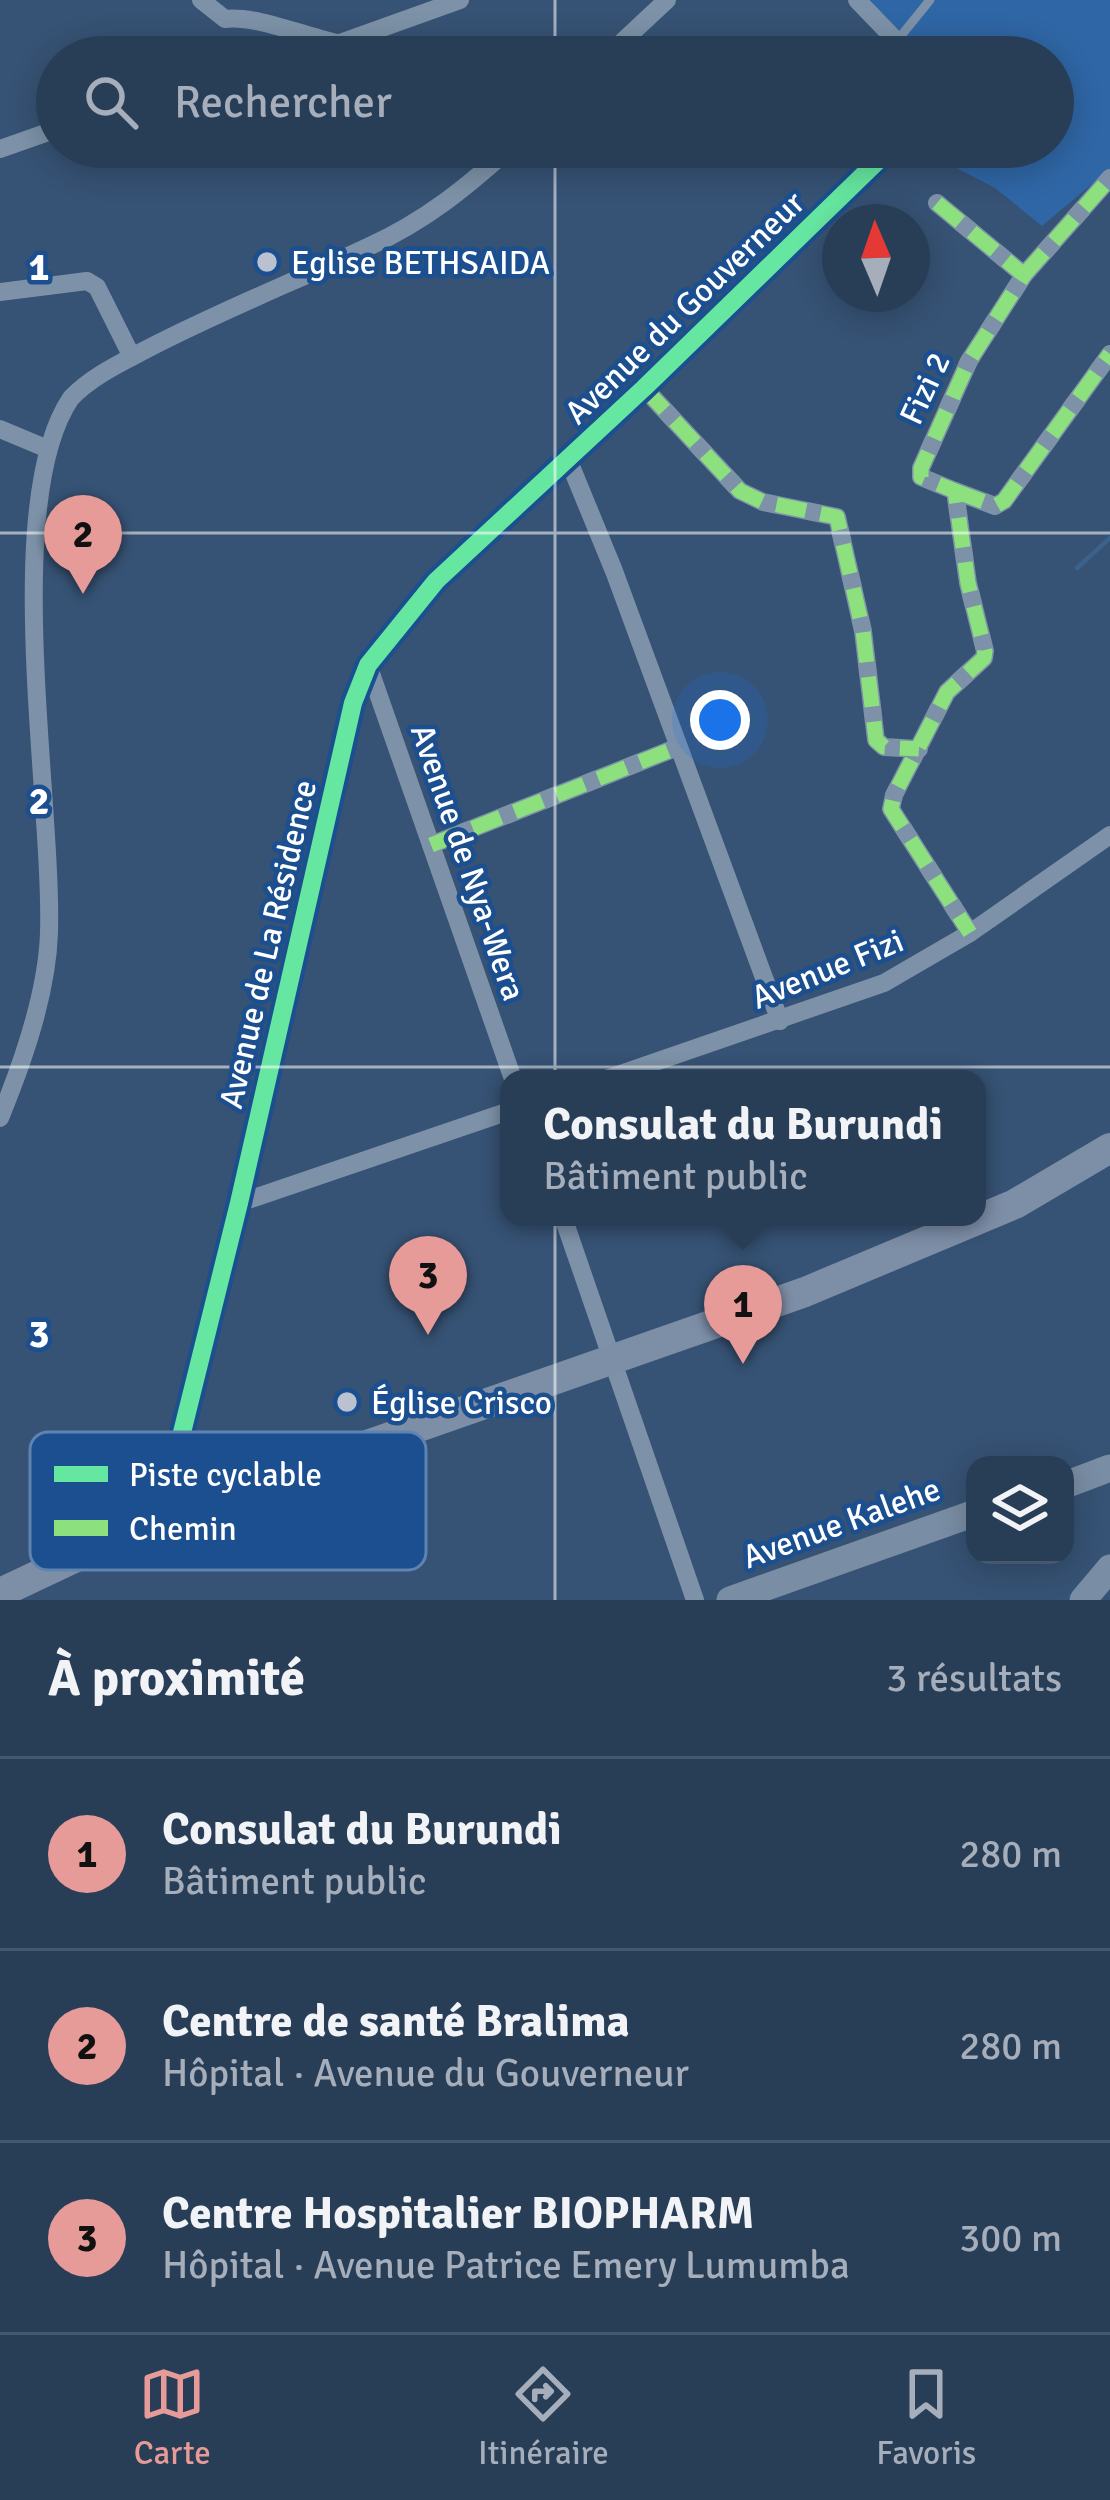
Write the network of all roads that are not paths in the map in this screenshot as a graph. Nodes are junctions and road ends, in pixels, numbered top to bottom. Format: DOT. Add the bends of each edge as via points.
graph roads {
  1 [pos="201,0"];
  2 [pos="460,0"];
  3 [pos="667,0"];
  4 [pos="857,0"];
  5 [pos="930,0"];
  6 [pos="249,8"];
  7 [pos="306,36"];
  8 [pos="366,36"];
  9 [pos="628,36"];
  10 [pos="890,36"];
  11 [pos="901,36"];
  12 [pos="36,136"];
  13 [pos="0,149"];
  14 [pos="487,168"];
  15 [pos="870,168"];
  16 [pos="1110,178"];
  17 [pos="937,202"];
  18 [pos="1024,275"];
  19 [pos="0,292"];
  20 [pos="1110,354"];
  21 [pos="132,357"];
  22 [pos="644,388"];
  23 [pos="0,429"];
  24 [pos="43,447"];
  25 [pos="568,459"];
  26 [pos="956,491"];
  27 [pos="368,665"];
  28 [pos="678,747"];
  29 [pos="919,749"];
  30 [pos="1110,835"];
  31 [pos="431,845"];
  32 [pos="970,933"];
  33 [pos="780,1021"];
  34 [pos="510,1070"];
  35 [pos="633,1070"];
  36 [pos="500,1114"];
  37 [pos="0,1118"];
  38 [pos="1110,1148"];
  39 [pos="238,1203"];
  40 [pos="986,1216"];
  41 [pos="565,1226"];
  42 [pos="964,1226"];
  43 [pos="613,1356"];
  44 [pos="182,1432"];
  45 [pos="400,1432"];
  46 [pos="1110,1468"];
  47 [pos="1074,1482"];
  48 [pos="966,1516"];
  49 [pos="1110,1568"];
  50 [pos="49,1570"];
  51 [pos="0,1593"];
  52 [pos="695,1600"];
  53 [pos="730,1600"];
  54 [pos="1083,1600"];
  1 -- 6 [label="street" via="225,19"];
  2 -- 8 [label="street"];
  3 -- 9 [label="street"];
  4 -- 10 [label="street"];
  5 -- 11 [label="lane"];
  6 -- 7 [label="street"];
  12 -- 13 [label="street"];
  14 -- 21 [label="street" via="424,218"];
  15 -- 22 [label="street, Avenue du Gouverneur"];
  16 -- 18 [label="street"];
  17 -- 18 [label="street"];
  18 -- 26 [label="street, Fizi 2" via="969,361 921,468 921,477"];
  19 -- 21 [label="street" via="87,281"];
  20 -- 26 [label="street" via="1004,501 995,506"];
  21 -- 24 [label="street" via="72,397"];
  22 -- 25 [label="street, Avenue du Gouverneur"];
  22 -- 29 [label="street" via="740,491 837,518 863,631 876,740"];
  23 -- 24 [label="street"];
  24 -- 37 [label="street" via="29,499 23,620 49,937"];
  25 -- 27 [label="street, Avenue de La Résidence" via="436,581"];
  25 -- 28 [label="street"];
  26 -- 29 [label="street" via="985,651 947,692"];
  27 -- 31 [label="street, Avenue de Nya-Wera"];
  27 -- 39 [label="street, Avenue de La Résidence"];
  28 -- 31 [label="street"];
  28 -- 33 [label="street"];
  29 -- 32 [label="street" via="891,809"];
  30 -- 32 [label="street, Avenue Fizi"];
  31 -- 34 [label="street, Avenue de Nya-Wera"];
  32 -- 33 [label="street, Avenue Fizi" via="884,983"];
  33 -- 35 [label="street, Avenue Fizi"];
  36 -- 39 [label="street"];
  38 -- 40 [label="main road"];
  39 -- 44 [label="street, Avenue de La Résidence"];
  41 -- 43 [label="street"];
  42 -- 43 [label="main road" via="805,1292"];
  43 -- 45 [label="main road"];
  43 -- 52 [label="street"];
  46 -- 47 [label="street"];
  48 -- 53 [label="street, Avenue Kalehe"];
  49 -- 54 [label="street"];
  50 -- 51 [label="main road"];
}
